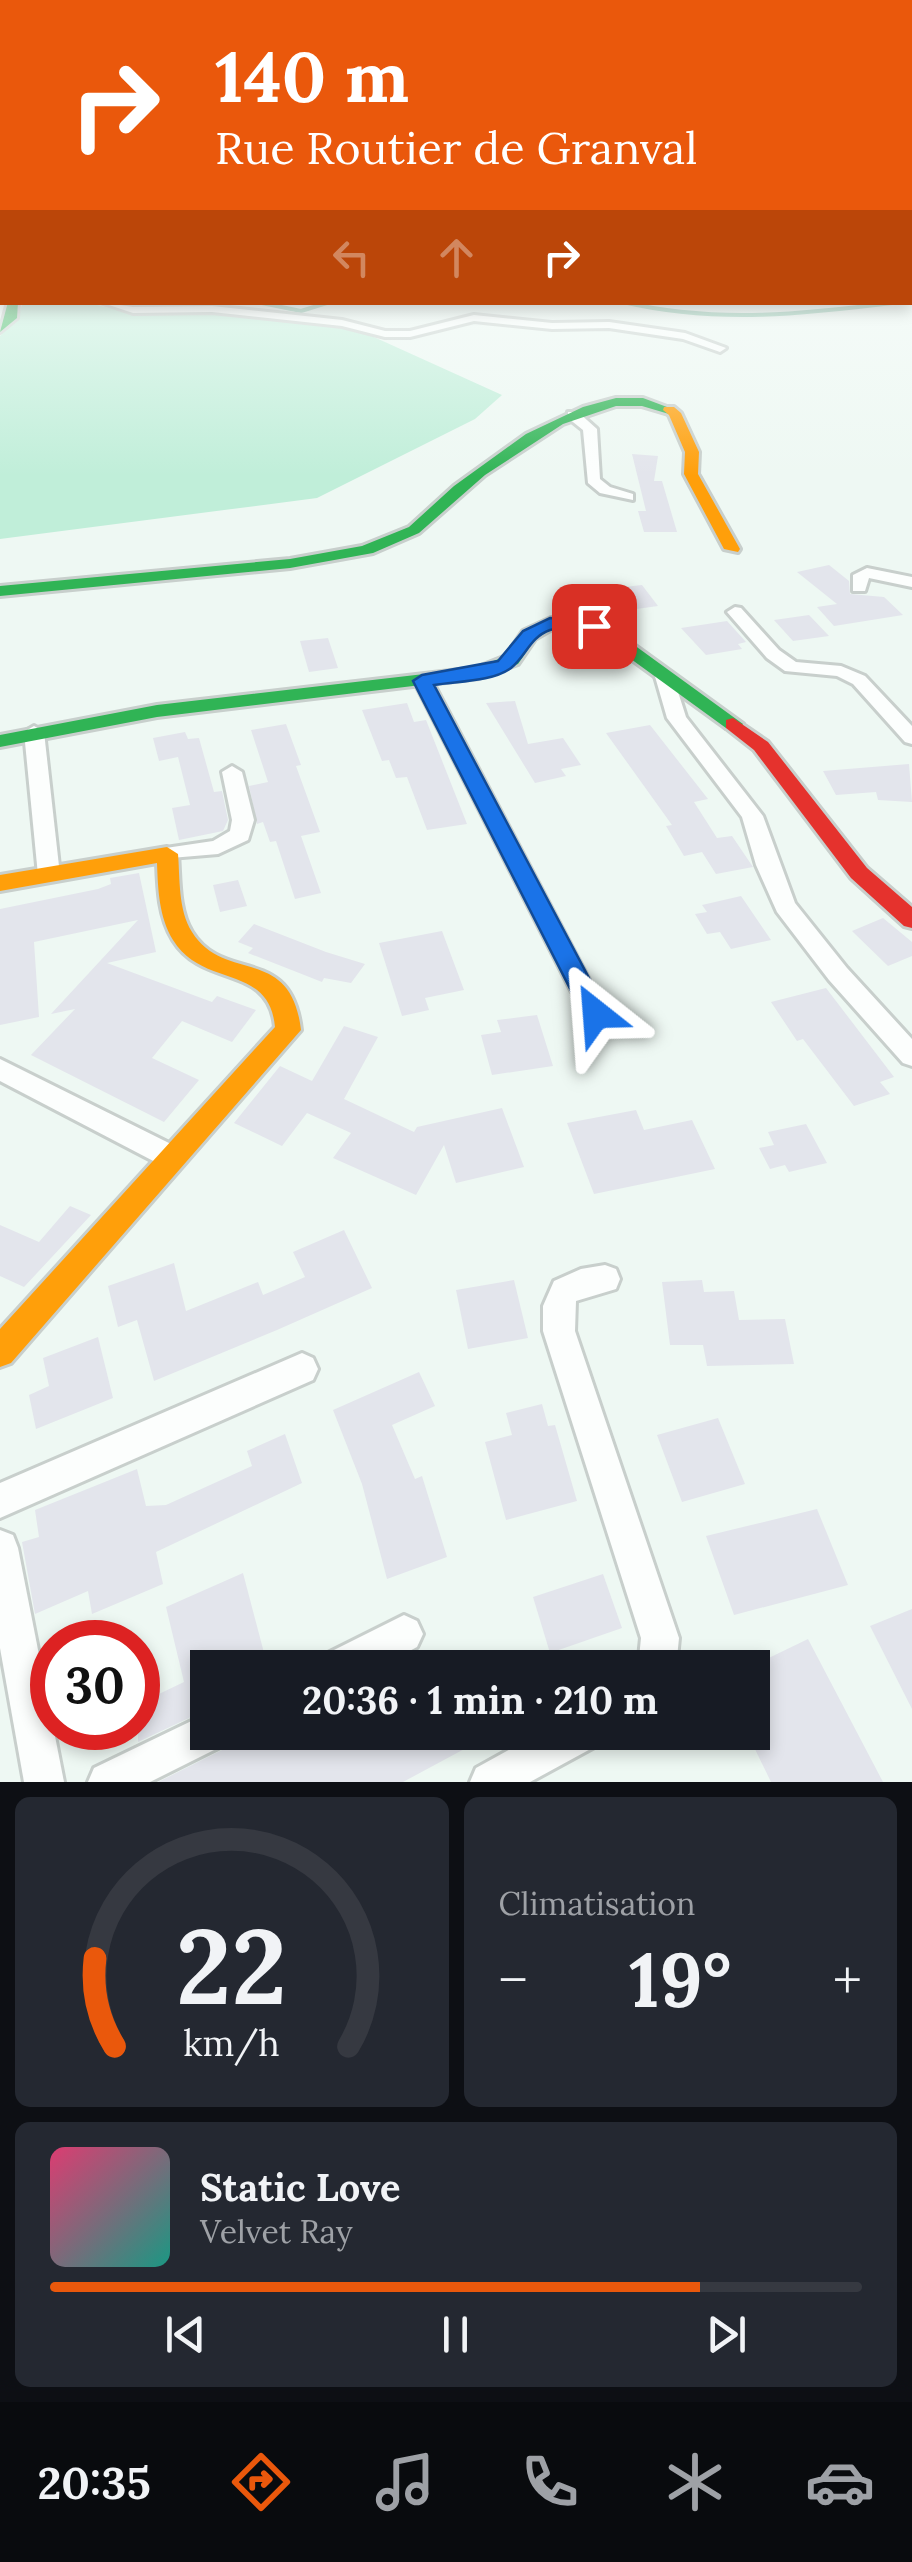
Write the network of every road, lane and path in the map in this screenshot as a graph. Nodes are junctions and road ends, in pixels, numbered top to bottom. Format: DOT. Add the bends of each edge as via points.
graph roads {
  1 [pos="12,309"];
  2 [pos="129,309"];
  3 [pos="199,309"];
  4 [pos="213,309"];
  5 [pos="0,330"];
  6 [pos="720,348"];
  7 [pos="573,415"];
  8 [pos="628,498"];
  9 [pos="732,549"];
  10 [pos="912,582"];
  11 [pos="859,588"];
  12 [pos="0,591"];
  13 [pos="736,612"];
  14 [pos="663,673"];
  15 [pos="422,681"];
  16 [pos="34,732"];
  17 [pos="912,738"];
  18 [pos="0,741"];
  19 [pos="232,772"];
  20 [pos="167,854"];
  21 [pos="49,874"];
  22 [pos="0,883"];
  23 [pos="912,920"];
  24 [pos="596,1014"];
  25 [pos="912,1056"];
  26 [pos="0,1069"];
  27 [pos="172,1157"];
  28 [pos="605,1279"];
  29 [pos="0,1352"];
  30 [pos="302,1369"];
  31 [pos="0,1502"];
  32 [pos="0,1548"];
  33 [pos="404,1634"];
  34 [pos="373,1650"];
  35 [pos="659,1650"];
  36 [pos="190,1741"];
  37 [pos="549,1750"];
  38 [pos="44,1782"];
  39 [pos="108,1782"];
  40 [pos="490,1782"];
  1 -- 5 [label="street"];
  2 -- 3 [label="street"];
  4 -- 6 [label="street" via="385,334 474,318 609,326"];
  7 -- 8 [label="street" via="590,429 592,480"];
  7 -- 9 [label="street" via="623,400 671,409 692,452 691,474"];
  7 -- 12 [label="street" via="468,482 415,528 368,550"];
  10 -- 11 [label="street" via="867,573"];
  13 -- 17 [label="street" via="792,667 841,671 859,680"];
  14 -- 15 [label="street" via="618,638 572,621 538,628 504,664"];
  14 -- 23 [label="street" via="762,746 859,873"];
  14 -- 25 [label="street" via="678,718 752,816 785,906"];
  15 -- 16 [label="street" via="157,710"];
  15 -- 24 [label="street"];
  16 -- 18 [label="street"];
  16 -- 21 [label="street"];
  19 -- 20 [label="street" via="240,835 218,848"];
  20 -- 21 [label="street"];
  20 -- 27 [label="street" via="177,924 187,944 206,960 271,984 291,1016 288,1030"];
  21 -- 22 [label="street"];
  26 -- 27 [label="street"];
  27 -- 29 [label="street"];
  28 -- 35 [label="street" via="575,1283 561,1294 559,1332"];
  30 -- 31 [label="street"];
  32 -- 38 [label="street"];
  33 -- 34 [label="street"];
  36 -- 39 [label="street"];
  37 -- 40 [label="street"];
}
